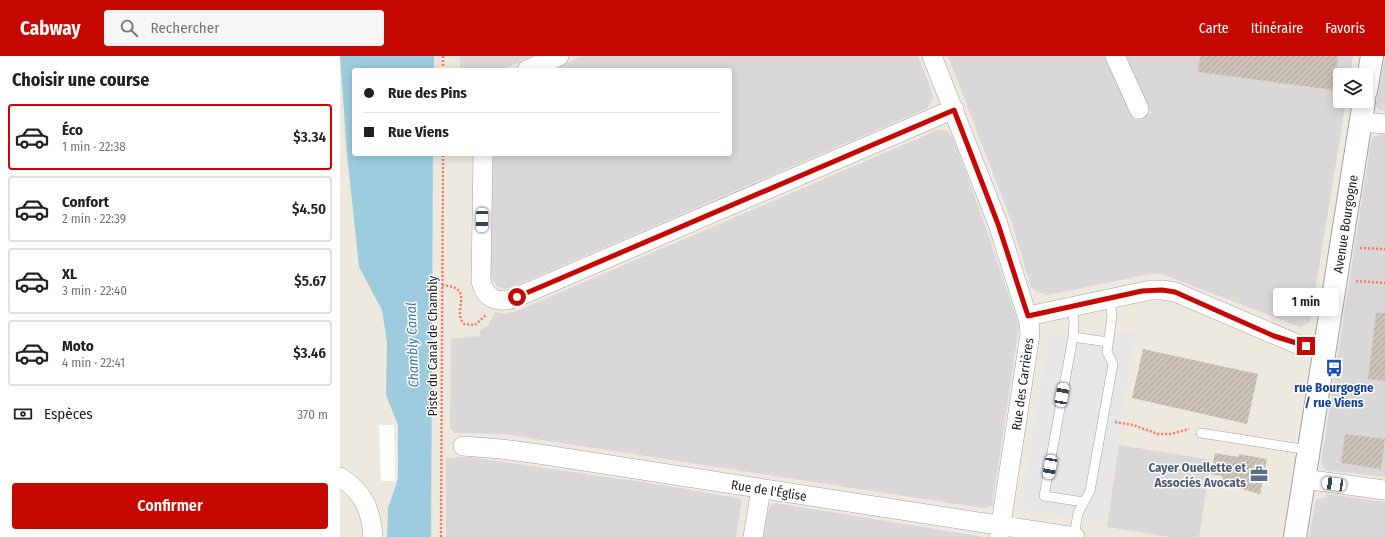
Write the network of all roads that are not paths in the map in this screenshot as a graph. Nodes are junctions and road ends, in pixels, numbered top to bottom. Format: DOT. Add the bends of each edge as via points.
graph roads {
  1 [pos="559,56"];
  2 [pos="932,56"];
  3 [pos="1116,56"];
  4 [pos="1372,56"];
  5 [pos="532,68"];
  6 [pos="1370,68"];
  7 [pos="1139,108"];
  8 [pos="1363,108"];
  9 [pos="954,110"];
  10 [pos="1361,122"];
  11 [pos="1385,124"];
  12 [pos="482,156"];
  13 [pos="1110,298"];
  14 [pos="1072,306"];
  15 [pos="1028,316"];
  16 [pos="1073,337"];
  17 [pos="1108,342"];
  18 [pos="1325,349"];
  19 [pos="1198,431"];
  20 [pos="463,446"];
  21 [pos="1309,450"];
  22 [pos="340,477"];
  23 [pos="1304,479"];
  24 [pos="761,489"];
  25 [pos="1385,490"];
  26 [pos="1084,502"];
  27 [pos="999,531"];
  28 [pos="373,537"];
  29 [pos="753,537"];
  30 [pos="1075,537"];
  31 [pos="1295,537"];
  1 -- 5 [label="street"];
  2 -- 9 [label="street, Rue des Carrières"];
  3 -- 7 [label="street"];
  4 -- 6 [label="street"];
  8 -- 10 [label="street, Avenue Bourgogne"];
  9 -- 12 [label="street" via="504,301 489,297 481,281"];
  9 -- 15 [label="street, Rue des Carrières" via="998,224"];
  10 -- 11 [label="street"];
  10 -- 18 [label="street, Avenue Bourgogne"];
  13 -- 14 [label="street"];
  13 -- 17 [label="lane" via="1112,310"];
  13 -- 18 [label="street" via="1150,290 1168,290 1297,344"];
  14 -- 15 [label="street"];
  14 -- 16 [label="lane"];
  15 -- 27 [label="street, Rue des Carrières" via="1030,334"];
  16 -- 17 [label="lane"];
  16 -- 26 [label="lane" via="1044,496"];
  17 -- 26 [label="lane" via="1107,352 1112,364 1090,491"];
  18 -- 21 [label="street, Avenue Bourgogne"];
  19 -- 21 [label="lane"];
  20 -- 24 [label="street, Rue de l'Église" via="501,449"];
  21 -- 23 [label="street, Avenue Bourgogne"];
  22 -- 28 [label="street" via="361,495 369,510"];
  23 -- 25 [label="street"];
  23 -- 31 [label="street, Avenue Bourgogne"];
  24 -- 27 [label="street, Rue de l'Église"];
  24 -- 29 [label="street"];
  26 -- 30 [label="lane" via="1078,513"];
  27 -- 30 [label="street, Rue de l'Église"];
}
